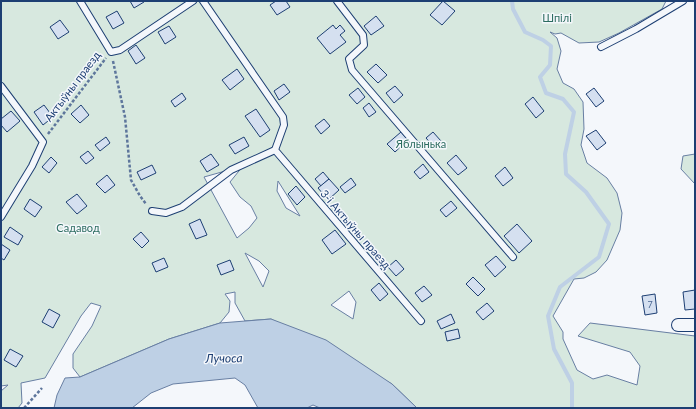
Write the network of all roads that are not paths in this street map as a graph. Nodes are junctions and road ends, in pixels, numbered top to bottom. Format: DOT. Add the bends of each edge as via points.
graph roads {
  1 [pos="80,1"];
  2 [pos="193,1"];
  3 [pos="203,1"];
  4 [pos="337,1"];
  5 [pos="683,1"];
  6 [pos="601,47"];
  7 [pos="1,86"];
  8 [pos="275,150"];
  9 [pos="152,211"];
  10 [pos="1,217"];
  11 [pos="513,257"];
  12 [pos="421,321"];
  13 [pos="678,325"];
  14 [pos="695,325"];
  1 -- 2 [label="lane, Актыўны праезд" via="111,52 120,50"];
  3 -- 8 [label="lane" via="282,117 284,126"];
  4 -- 11 [label="lane" via="363,35 364,45 350,59 352,70"];
  5 -- 6 [label="lane"];
  7 -- 10 [label="lane" via="43,142 32,166"];
  8 -- 9 [label="lane" via="231,170 182,207 166,213"];
  8 -- 12 [label="lane, 3-і Актыўны праезд"];
  13 -- 14 [label="street"];
}
